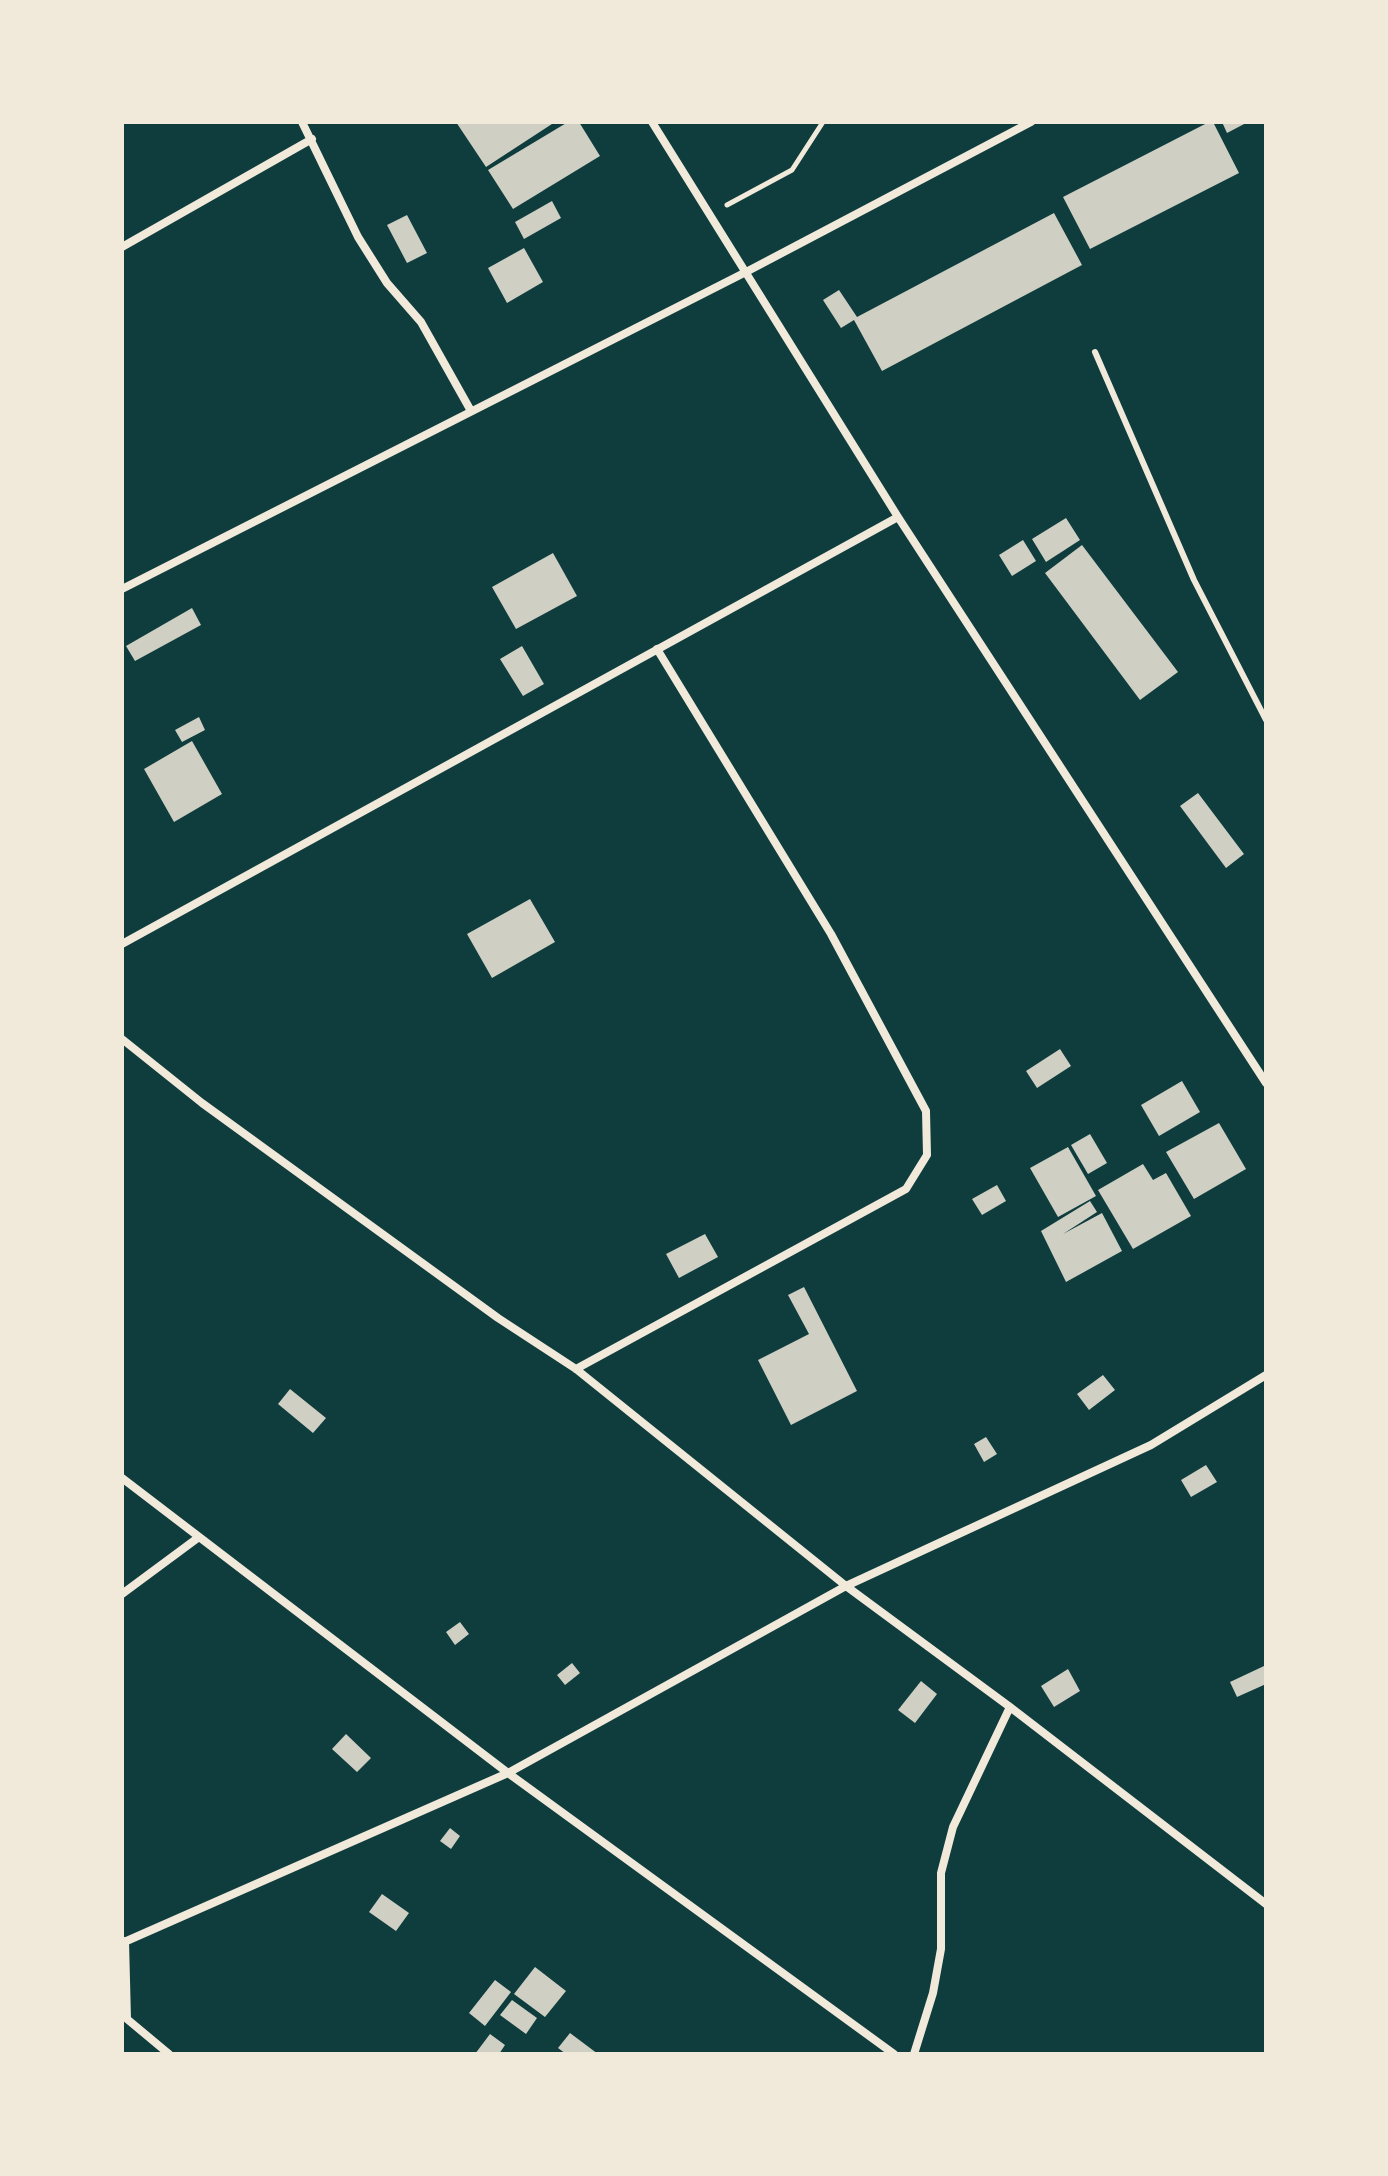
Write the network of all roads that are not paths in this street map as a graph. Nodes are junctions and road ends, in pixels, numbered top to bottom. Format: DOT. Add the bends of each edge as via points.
graph roads {
  1 [pos="302,122"];
  2 [pos="652,122"];
  3 [pos="1031,122"];
  4 [pos="312,139"];
  5 [pos="122,247"];
  6 [pos="746,272"];
  7 [pos="1095,352"];
  8 [pos="471,411"];
  9 [pos="898,517"];
  10 [pos="122,589"];
  11 [pos="657,649"];
  12 [pos="1266,720"];
  13 [pos="122,944"];
  14 [pos="122,1039"];
  15 [pos="1266,1083"];
  16 [pos="576,1369"];
  17 [pos="1266,1375"];
  18 [pos="122,1478"];
  19 [pos="199,1537"];
  20 [pos="846,1586"];
  21 [pos="122,1594"];
  22 [pos="1010,1707"];
  23 [pos="508,1773"];
  24 [pos="1266,1904"];
  25 [pos="124,1942"];
  26 [pos="124,2018"];
  27 [pos="169,2054"];
  28 [pos="894,2054"];
  29 [pos="914,2054"];
  1 -- 4 [label="street"];
  2 -- 6 [label="street"];
  3 -- 6 [label="street"];
  4 -- 5 [label="street"];
  4 -- 8 [label="street" via="358,237 387,283 421,322"];
  6 -- 8 [label="street"];
  6 -- 9 [label="street"];
  7 -- 12 [label="lane" via="1194,580"];
  8 -- 10 [label="street"];
  9 -- 11 [label="street"];
  9 -- 15 [label="street"];
  11 -- 13 [label="street"];
  11 -- 16 [label="street" via="831,934 919,1097 926,1111 927,1155 906,1189"];
  14 -- 16 [label="street" via="266,1150"];
  16 -- 20 [label="street"];
  17 -- 20 [label="street" via="1151,1445"];
  18 -- 19 [label="street"];
  19 -- 21 [label="street"];
  19 -- 23 [label="street"];
  20 -- 22 [label="street"];
  20 -- 23 [label="street"];
  22 -- 24 [label="street"];
  22 -- 29 [label="street" via="953,1827 941,1873 941,1949"];
  23 -- 25 [label="street"];
  23 -- 28 [label="street"];
  25 -- 26 [label="street"];
  26 -- 27 [label="street"];
}
